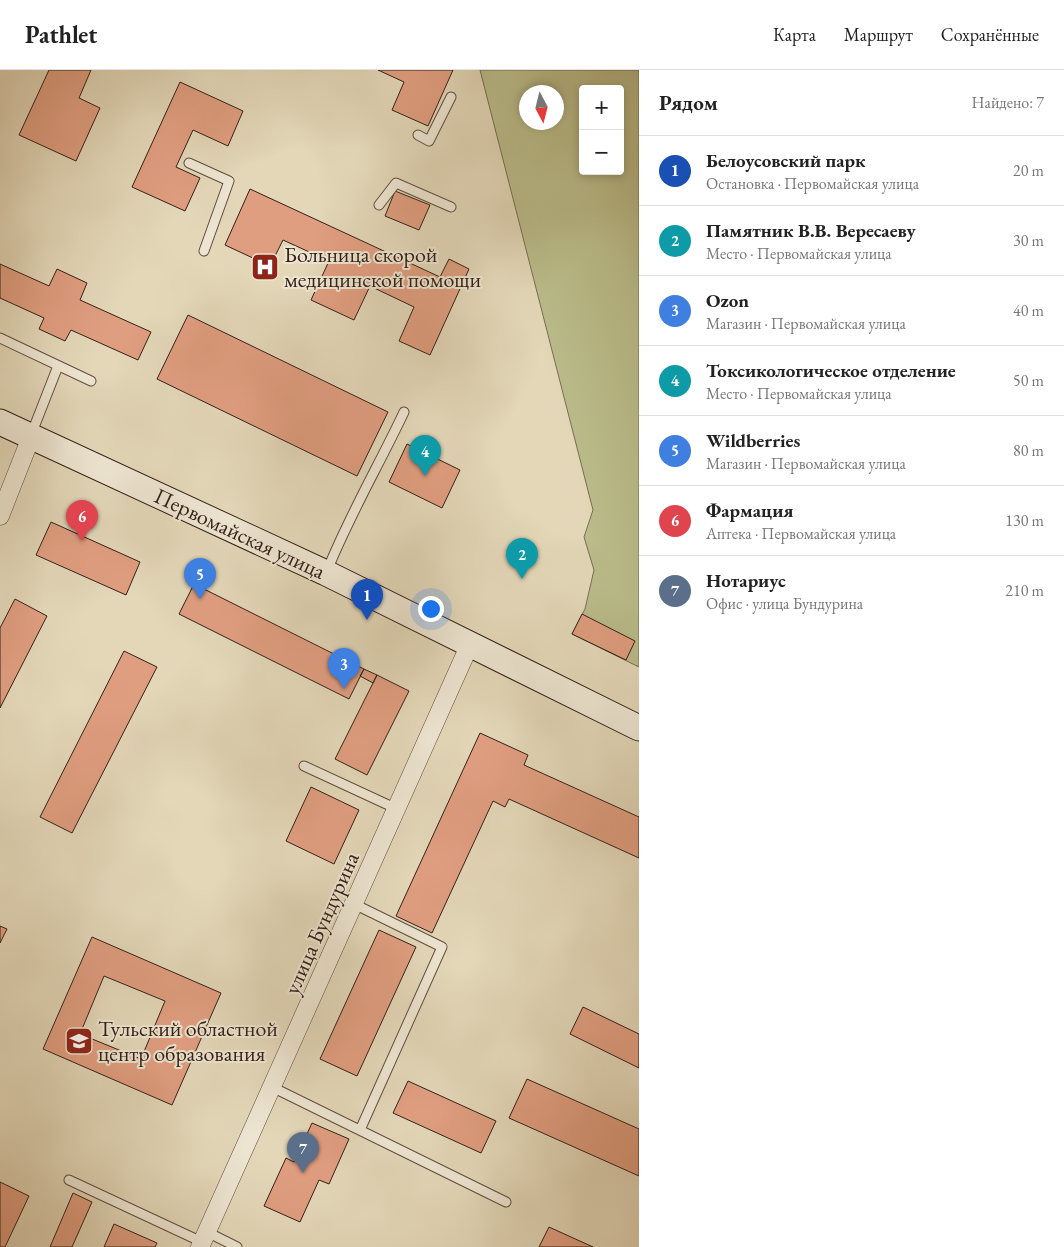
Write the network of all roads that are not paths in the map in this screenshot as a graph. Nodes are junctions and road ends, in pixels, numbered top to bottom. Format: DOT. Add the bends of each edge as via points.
graph roads {
  1 [pos="451,97"];
  2 [pos="418,135"];
  3 [pos="189,163"];
  4 [pos="379,205"];
  5 [pos="451,207"];
  6 [pos="204,252"];
  7 [pos="0,338"];
  8 [pos="58,366"];
  9 [pos="91,381"];
  10 [pos="404,412"];
  11 [pos="0,422"];
  12 [pos="31,437"];
  13 [pos="0,516"];
  14 [pos="326,573"];
  15 [pos="470,644"];
  16 [pos="639,728"];
  17 [pos="304,766"];
  18 [pos="397,809"];
  19 [pos="354,904"];
  20 [pos="272,1087"];
  21 [pos="360,1130"];
  22 [pos="69,1180"];
  23 [pos="506,1202"];
  24 [pos="203,1240"];
  25 [pos="237,1247"];
  1 -- 2 [label="lane" via="430,141"];
  3 -- 6 [label="lane" via="229,182"];
  4 -- 5 [label="lane" via="396,183"];
  7 -- 8 [label="lane"];
  8 -- 9 [label="lane"];
  8 -- 12 [label="lane"];
  10 -- 14 [label="lane" via="344,528"];
  11 -- 12 [label="main road, Первомайская улица"];
  12 -- 13 [label="street"];
  12 -- 14 [label="main road, Первомайская улица"];
  14 -- 15 [label="main road, Первомайская улица"];
  15 -- 16 [label="main road, Первомайская улица"];
  15 -- 18 [label="street, улица Бундурина"];
  17 -- 18 [label="lane"];
  18 -- 19 [label="street, улица Бундурина"];
  19 -- 20 [label="street, улица Бундурина"];
  19 -- 21 [label="lane" via="442,947"];
  20 -- 21 [label="lane"];
  20 -- 24 [label="street, улица Бундурина"];
  21 -- 23 [label="lane"];
  22 -- 24 [label="lane"];
  24 -- 25 [label="lane"];
}
